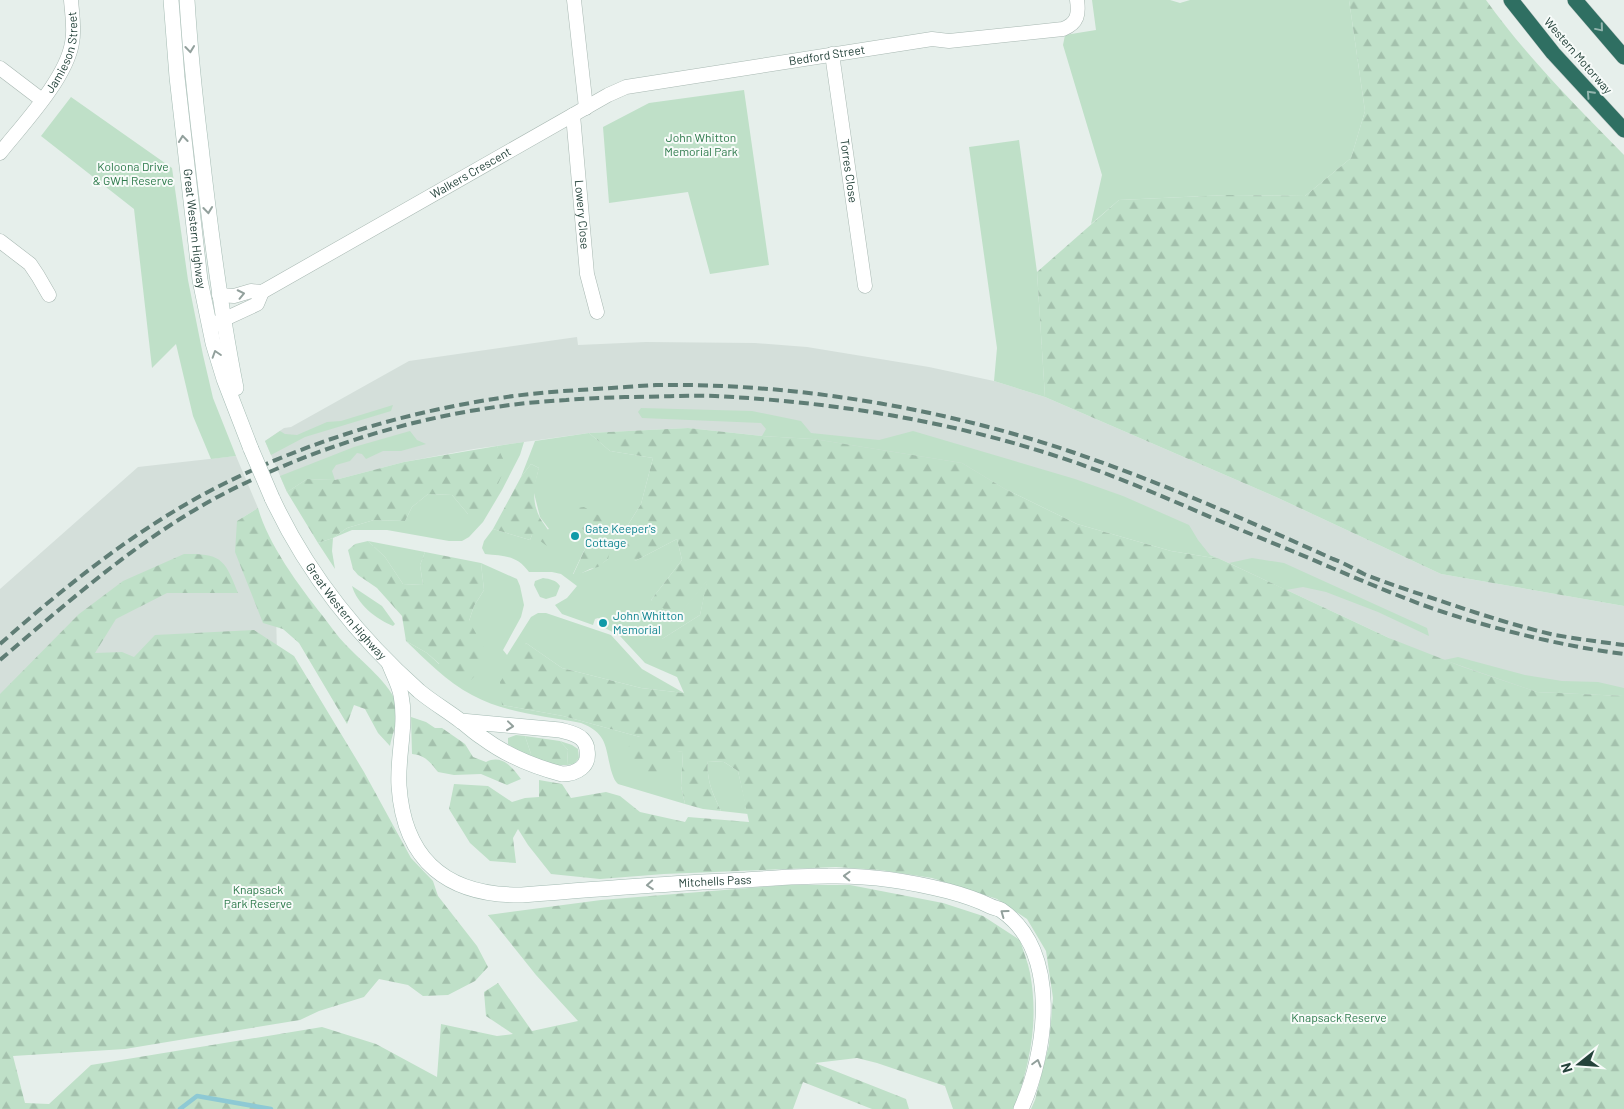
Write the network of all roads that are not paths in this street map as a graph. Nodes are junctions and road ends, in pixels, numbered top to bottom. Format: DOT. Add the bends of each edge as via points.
graph roads {
  1 [pos="71,0"];
  2 [pos="171,0"];
  3 [pos="187,0"];
  4 [pos="574,0"];
  5 [pos="1077,0"];
  6 [pos="1511,0"];
  7 [pos="1576,0"];
  8 [pos="832,54"];
  9 [pos="1624,57"];
  10 [pos="0,68"];
  11 [pos="42,100"];
  12 [pos="586,108"];
  13 [pos="573,115"];
  14 [pos="1624,130"];
  15 [pos="0,153"];
  16 [pos="0,241"];
  17 [pos="865,286"];
  18 [pos="262,292"];
  19 [pos="49,295"];
  20 [pos="219,295"];
  21 [pos="597,312"];
  22 [pos="216,323"];
  23 [pos="389,663"];
  24 [pos="461,721"];
  25 [pos="1021,1109"];
  1 -- 11 [label="street, Jamieson Street" via="73,42 61,74"];
  22 -- 2 [label="main road, Great Western Highway, one-way" via="200,280"];
  3 -- 20 [label="main road, Great Western Highway, one-way"];
  4 -- 12 [label="street"];
  5 -- 8 [label="street, Bedford Street" via="1078,16 1074,23 1056,30 949,41 932,39"];
  14 -- 6 [label="highway, Western Motorway, one-way" via="1553,53"];
  7 -- 9 [label="highway, one-way"];
  8 -- 12 [label="street, Bedford Street" via="636,84 617,90"];
  8 -- 17 [label="street, Torres Close"];
  10 -- 11 [label="street"];
  11 -- 15 [label="street, Jamieson Street"];
  12 -- 13 [label="street, Walkers Crescent"];
  13 -- 18 [label="street, Walkers Crescent"];
  13 -- 21 [label="street, Lowery Close" via="587,274"];
  16 -- 19 [label="street" via="30,264"];
  20 -- 18 [label="street, Walkers Crescent, one-way"];
  18 -- 22 [label="street, Walkers Crescent" via="257,304"];
  20 -- 22 [label="main road, Great Western Highway"];
  22 -- 23 [label="main road, Great Western Highway, bridge" via="213,344 224,379 272,498 324,588"];
  23 -- 24 [label="main road, Great Western Highway" via="420,692"];
  25 -- 23 [label="main road, Mitchells Pass, one-way" via="1039,1056 1044,1000 1040,969 1029,943 1015,921 999,909 923,884 854,876 522,895 494,894 464,887 427,863 418,852 404,818 398,774 403,726 401,696"];
  24 -- 24 [label="main road, Great Western Highway, one-way" via="572,733 585,742 587,761 581,769 569,774 551,771 503,750"];
}
